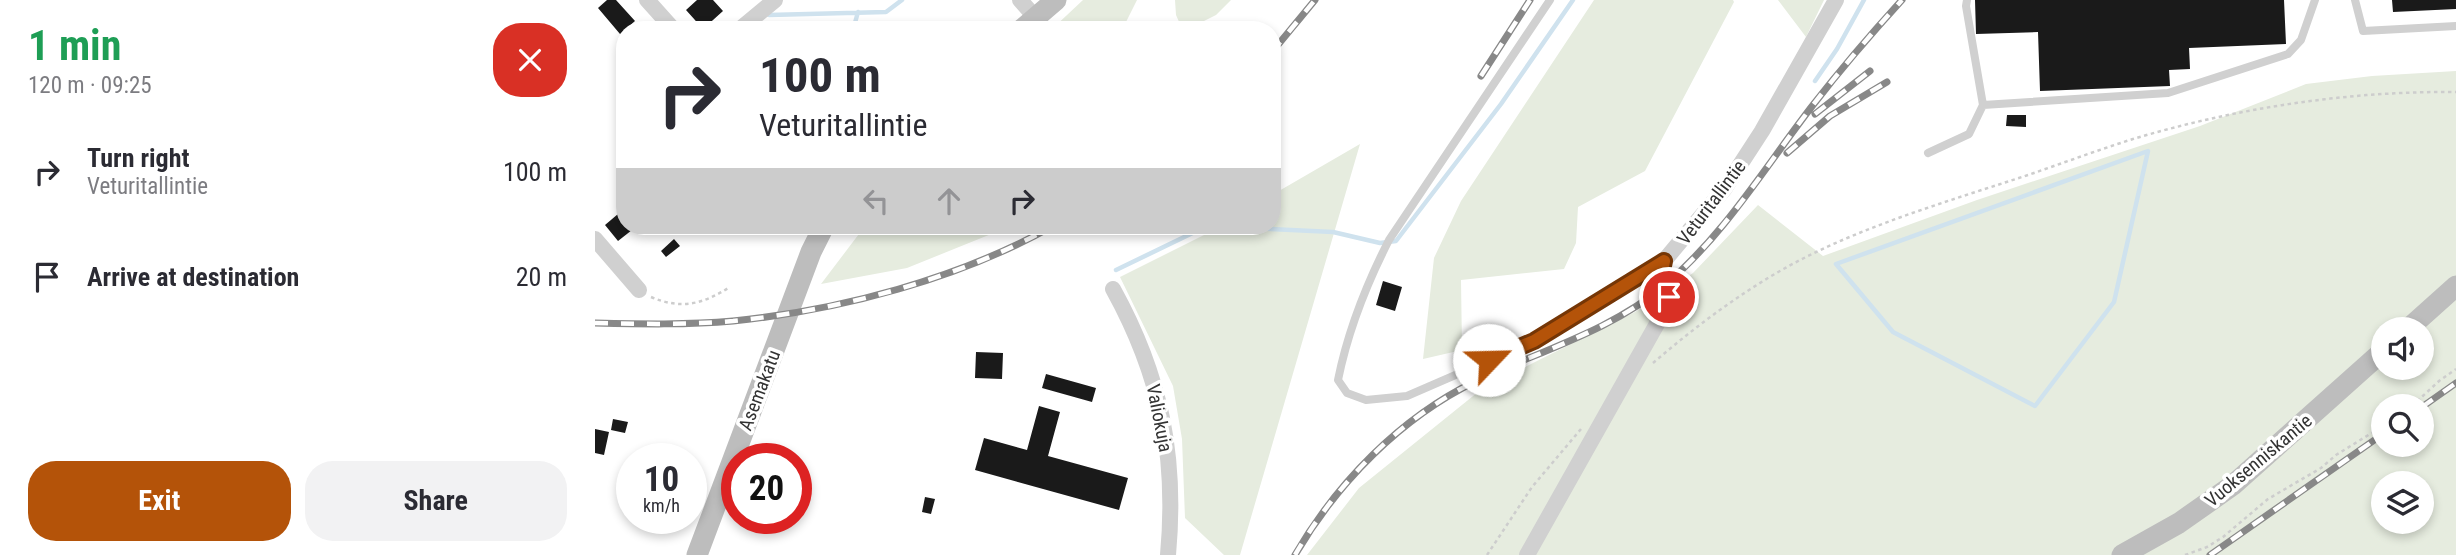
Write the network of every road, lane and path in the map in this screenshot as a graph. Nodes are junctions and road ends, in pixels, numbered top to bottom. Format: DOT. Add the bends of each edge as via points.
graph roads {
  1 [pos="775,0"];
  2 [pos="1020,0"];
  3 [pos="1056,0"];
  4 [pos="1550,0"];
  5 [pos="1836,0"];
  6 [pos="1967,0"];
  7 [pos="2315,0"];
  8 [pos="2355,0"];
  9 [pos="654,3"];
  10 [pos="667,21"];
  11 [pos="750,21"];
  12 [pos="1027,21"];
  13 [pos="1032,21"];
  14 [pos="2456,26"];
  15 [pos="2456,92"];
  16 [pos="1983,105"];
  17 [pos="1928,153"];
  18 [pos="820,235"];
  19 [pos="595,239"];
  20 [pos="1664,261"];
  21 [pos="2456,286"];
  22 [pos="730,288"];
  23 [pos="1113,289"];
  24 [pos="639,290"];
  25 [pos="2421,317"];
  26 [pos="2371,362"];
  27 [pos="1647,368"];
  28 [pos="2456,369"];
  29 [pos="2423,394"];
  30 [pos="1586,423"];
  31 [pos="2371,433"];
  32 [pos="697,555"];
  33 [pos="1168,555"];
  34 [pos="1487,555"];
  35 [pos="1527,555"];
  36 [pos="2122,555"];
  37 [pos="2185,555"];
  1 -- 11 [label="street"];
  2 -- 12 [label="street"];
  3 -- 13 [label="street"];
  4 -- 20 [label="lane" via="1389,240 1345,342 1338,380 1347,393 1366,400 1407,396 1534,341"];
  5 -- 20 [label="street, Veturitallintie" via="1725,188"];
  6 -- 16 [label="lane"];
  7 -- 16 [label="lane" via="2301,40 2288,54 2168,93"];
  8 -- 14 [label="lane" via="2363,31"];
  9 -- 10 [label="street"];
  15 -- 27 [label="path" via="2320,99 2199,121 1905,216 1770,277 1723,306"];
  16 -- 17 [label="lane" via="1969,134"];
  18 -- 32 [label="street, Asemakatu"];
  19 -- 24 [label="street"];
  20 -- 35 [label="street, Veturitallintie" via="1667,306"];
  21 -- 25 [label="street"];
  22 -- 24 [label="path" via="697,304 660,301"];
  23 -- 33 [label="street, Valiokuja" via="1143,349 1160,402 1168,448"];
  26 -- 36 [label="street, Vuoksenniskantie" via="2233,485"];
  28 -- 29 [label="path"];
  30 -- 34 [label="path" via="1532,487"];
  31 -- 37 [label="path" via="2268,499 2223,537"];
}
